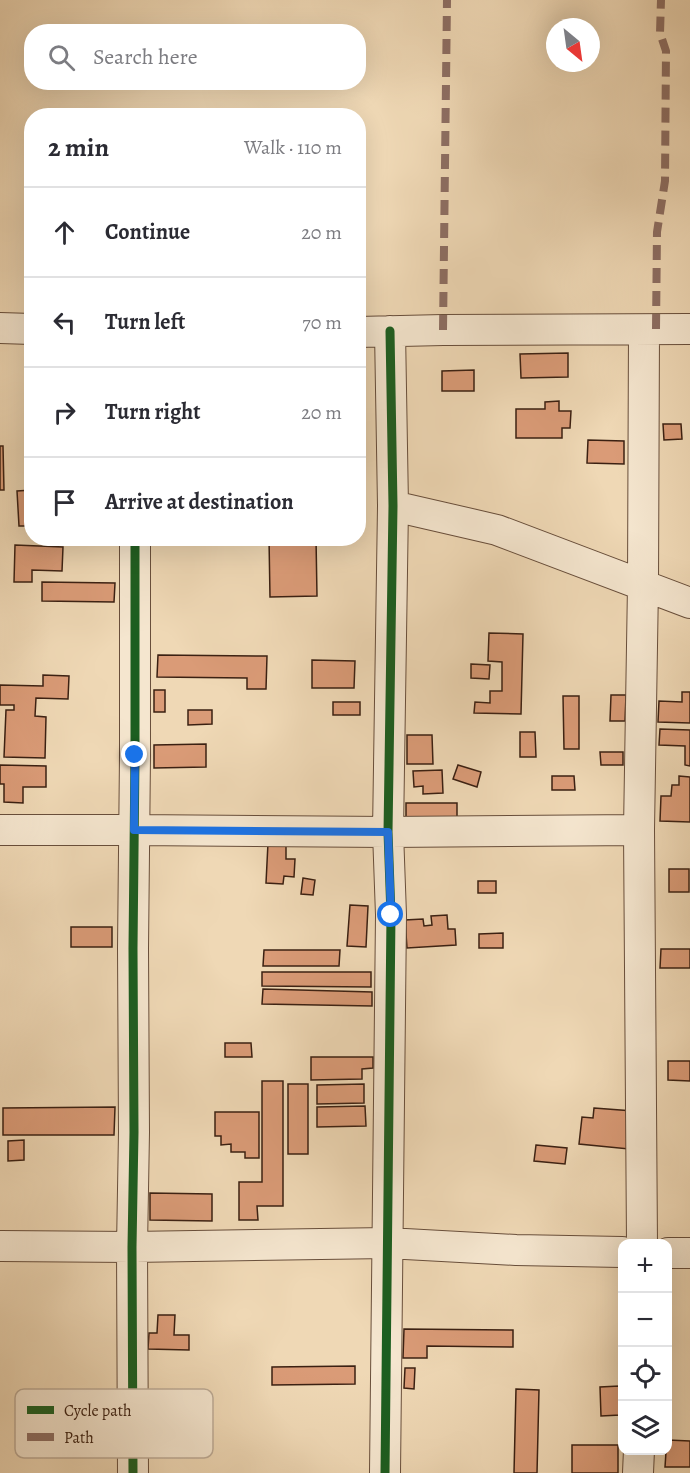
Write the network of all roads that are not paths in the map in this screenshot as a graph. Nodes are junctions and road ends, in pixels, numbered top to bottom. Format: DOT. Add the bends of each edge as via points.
graph roads {
  1 [pos="0,328"];
  2 [pos="24,329"];
  3 [pos="690,329"];
  4 [pos="644,330"];
  5 [pos="390,331"];
  6 [pos="366,332"];
  7 [pos="393,506"];
  8 [pos="135,546"];
  9 [pos="643,585"];
  10 [pos="690,603"];
  11 [pos="0,830"];
  12 [pos="134,830"];
  13 [pos="639,830"];
  14 [pos="388,832"];
  15 [pos="642,1239"];
  16 [pos="387,1243"];
  17 [pos="0,1246"];
  18 [pos="132,1246"];
  19 [pos="618,1252"];
  20 [pos="672,1253"];
  21 [pos="690,1253"];
  22 [pos="133,1389"];
  23 [pos="639,1455"];
  24 [pos="133,1458"];
  25 [pos="133,1473"];
  26 [pos="385,1473"];
  27 [pos="638,1473"];
  1 -- 2 [label="street"];
  3 -- 4 [label="street"];
  4 -- 5 [label="street"];
  4 -- 9 [label="street"];
  5 -- 6 [label="street"];
  5 -- 7 [label="street"];
  7 -- 9 [label="street" via="497,530"];
  7 -- 14 [label="street"];
  8 -- 12 [label="street"];
  9 -- 10 [label="street"];
  9 -- 13 [label="street"];
  11 -- 12 [label="street"];
  12 -- 14 [label="street"];
  12 -- 18 [label="street"];
  13 -- 14 [label="street"];
  13 -- 15 [label="street"];
  14 -- 16 [label="street" via="391,915"];
  16 -- 18 [label="street"];
  16 -- 19 [label="street"];
  16 -- 26 [label="street"];
  17 -- 18 [label="street"];
  18 -- 22 [label="street"];
  20 -- 21 [label="street"];
  23 -- 27 [label="street"];
  24 -- 25 [label="street"];
}
